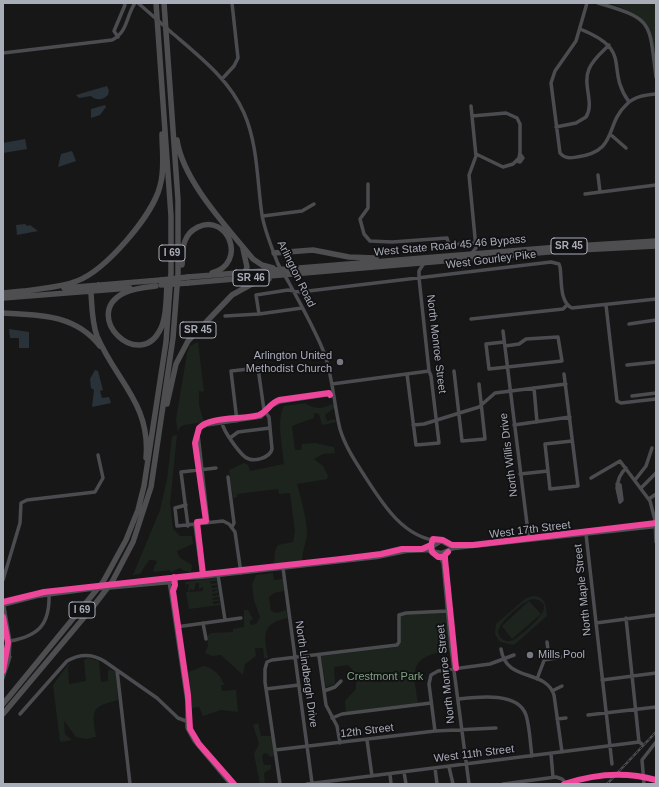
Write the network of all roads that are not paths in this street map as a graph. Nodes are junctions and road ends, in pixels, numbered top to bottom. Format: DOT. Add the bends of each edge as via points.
graph roads {
  1 [pos="124,3"];
  2 [pos="134,3"];
  3 [pos="138,3"];
  4 [pos="156,3"];
  5 [pos="164,3"];
  6 [pos="232,3"];
  7 [pos="587,3"];
  8 [pos="598,3"];
  9 [pos="580,29"];
  10 [pos="118,37"];
  11 [pos="609,45"];
  12 [pos="3,52"];
  13 [pos="656,77"];
  14 [pos="222,79"];
  15 [pos="162,85"];
  16 [pos="170,91"];
  17 [pos="656,94"];
  18 [pos="629,102"];
  19 [pos="471,106"];
  20 [pos="472,116"];
  21 [pos="556,127"];
  22 [pos="610,134"];
  23 [pos="626,148"];
  24 [pos="476,154"];
  25 [pos="598,175"];
  26 [pos="368,184"];
  27 [pos="656,185"];
  28 [pos="600,192"];
  29 [pos="585,194"];
  30 [pos="314,204"];
  31 [pos="263,216"];
  32 [pos="232,232"];
  33 [pos="656,241"];
  34 [pos="476,243"];
  35 [pos="656,246"];
  36 [pos="476,248"];
  37 [pos="549,248"];
  38 [pos="172,249"];
  39 [pos="274,253"];
  40 [pos="483,253"];
  41 [pos="542,253"];
  42 [pos="471,254"];
  43 [pos="448,256"];
  44 [pos="392,260"];
  45 [pos="441,261"];
  46 [pos="425,263"];
  47 [pos="413,264"];
  48 [pos="295,268"];
  49 [pos="419,271"];
  50 [pos="246,272"];
  51 [pos="314,272"];
  52 [pos="419,278"];
  53 [pos="189,279"];
  54 [pos="237,279"];
  55 [pos="160,284"];
  56 [pos="98,285"];
  57 [pos="92,291"];
  58 [pos="293,291"];
  59 [pos="20,292"];
  60 [pos="3,293"];
  61 [pos="3,298"];
  62 [pos="656,299"];
  63 [pos="567,305"];
  64 [pos="606,305"];
  65 [pos="302,308"];
  66 [pos="3,313"];
  67 [pos="176,314"];
  68 [pos="259,314"];
  69 [pos="225,316"];
  70 [pos="471,319"];
  71 [pos="656,320"];
  72 [pos="629,324"];
  73 [pos="503,331"];
  74 [pos="505,344"];
  75 [pos="111,360"];
  76 [pos="656,362"];
  77 [pos="627,365"];
  78 [pos="508,367"];
  79 [pos="428,371"];
  80 [pos="454,371"];
  81 [pos="407,374"];
  82 [pos="564,374"];
  83 [pos="332,384"];
  84 [pos="479,384"];
  85 [pos="566,384"];
  86 [pos="534,388"];
  87 [pos="510,391"];
  88 [pos="656,393"];
  89 [pos="333,394"];
  90 [pos="632,396"];
  91 [pos="656,399"];
  92 [pos="481,406"];
  93 [pos="459,412"];
  94 [pos="266,413"];
  95 [pos="570,417"];
  96 [pos="436,419"];
  97 [pos="237,421"];
  98 [pos="537,422"];
  99 [pos="222,423"];
  100 [pos="514,424"];
  101 [pos="413,425"];
  102 [pos="270,428"];
  103 [pos="230,438"];
  104 [pos="572,441"];
  105 [pos="652,448"];
  106 [pos="98,455"];
  107 [pos="156,456"];
  108 [pos="216,468"];
  109 [pos="626,468"];
  110 [pos="202,470"];
  111 [pos="548,471"];
  112 [pos="656,473"];
  113 [pos="520,474"];
  114 [pos="228,477"];
  115 [pos="591,478"];
  116 [pos="635,480"];
  117 [pos="617,484"];
  118 [pos="641,488"];
  119 [pos="656,494"];
  120 [pos="649,499"];
  121 [pos="140,502"];
  122 [pos="186,505"];
  123 [pos="656,520"];
  124 [pos="208,523"];
  125 [pos="195,525"];
  126 [pos="188,526"];
  127 [pos="655,526"];
  128 [pos="232,527"];
  129 [pos="586,534"];
  130 [pos="429,540"];
  131 [pos="529,540"];
  132 [pos="439,541"];
  133 [pos="656,542"];
  134 [pos="446,544"];
  135 [pos="434,546"];
  136 [pos="454,548"];
  137 [pos="427,550"];
  138 [pos="436,552"];
  139 [pos="444,552"];
  140 [pos="443,563"];
  141 [pos="283,568"];
  142 [pos="240,573"];
  143 [pos="218,575"];
  144 [pos="202,577"];
  145 [pos="3,580"];
  146 [pos="168,581"];
  147 [pos="49,594"];
  148 [pos="4,603"];
  149 [pos="448,611"];
  150 [pos="4,612"];
  151 [pos="656,615"];
  152 [pos="241,618"];
  153 [pos="626,618"];
  154 [pos="225,620"];
  155 [pos="203,623"];
  156 [pos="596,623"];
  157 [pos="176,627"];
  158 [pos="206,639"];
  159 [pos="10,641"];
  160 [pos="547,642"];
  161 [pos="501,649"];
  162 [pos="3,655"];
  163 [pos="514,655"];
  164 [pos="319,656"];
  165 [pos="10,657"];
  166 [pos="561,657"];
  167 [pos="295,658"];
  168 [pos="503,659"];
  169 [pos="544,660"];
  170 [pos="454,669"];
  171 [pos="117,670"];
  172 [pos="656,673"];
  173 [pos="633,676"];
  174 [pos="3,678"];
  175 [pos="537,679"];
  176 [pos="602,680"];
  177 [pos="341,681"];
  178 [pos="299,685"];
  179 [pos="562,686"];
  180 [pos="266,689"];
  181 [pos="552,690"];
  182 [pos="324,691"];
  183 [pos="458,699"];
  184 [pos="431,703"];
  185 [pos="3,704"];
  186 [pos="656,707"];
  187 [pos="636,710"];
  188 [pos="606,713"];
  189 [pos="3,714"];
  190 [pos="20,714"];
  191 [pos="588,715"];
  192 [pos="332,718"];
  193 [pos="566,718"];
  194 [pos="558,719"];
  195 [pos="186,721"];
  196 [pos="496,728"];
  197 [pos="435,731"];
  198 [pos="462,731"];
  199 [pos="367,740"];
  200 [pos="656,742"];
  201 [pos="340,743"];
  202 [pos="642,744"];
  203 [pos="610,746"];
  204 [pos="307,747"];
  205 [pos="649,749"];
  206 [pos="275,750"];
  207 [pos="562,752"];
  208 [pos="551,754"];
  209 [pos="532,756"];
  210 [pos="466,764"];
  211 [pos="612,764"];
  212 [pos="449,767"];
  213 [pos="435,768"];
  214 [pos="404,772"];
  215 [pos="390,774"];
  216 [pos="372,776"];
  217 [pos="553,777"];
  218 [pos="533,782"];
  219 [pos="312,783"];
  220 [pos="130,784"];
  221 [pos="230,784"];
  222 [pos="280,784"];
  223 [pos="307,784"];
  224 [pos="391,784"];
  225 [pos="406,784"];
  226 [pos="437,784"];
  227 [pos="453,784"];
  228 [pos="469,784"];
  229 [pos="503,784"];
  230 [pos="567,784"];
  231 [pos="644,784"];
  1 -- 10 [label="street" via="114,31"];
  2 -- 10 [label="street" via="129,10 123,32"];
  3 -- 14 [label="street, Arlington Road, bridge"];
  4 -- 15 [label="highway, I 69"];
  5 -- 16 [label="highway, I 69"];
  6 -- 14 [label="street" via="238,58"];
  7 -- 9 [label="street"];
  8 -- 13 [label="street" via="633,14 646,25 651,38"];
  9 -- 11 [label="street"];
  9 -- 21 [label="street" via="573,46 552,79"];
  10 -- 12 [label="street" via="112,40"];
  11 -- 18 [label="street" via="615,56 622,89"];
  11 -- 21 [label="street" via="593,61 587,73 589,106 586,117 576,124"];
  14 -- 31 [label="street, Arlington Road" via="238,101 254,145"];
  15 -- 38 [label="highway, I 69"];
  15 -- 59 [label="highway" via="163,174 158,194 149,211 107,261 93,273 72,283"];
  16 -- 32 [label="highway" via="178,149 184,165 192,180"];
  16 -- 67 [label="highway, I 69" via="179,225"];
  17 -- 18 [label="street" via="640,96"];
  18 -- 22 [label="street"];
  19 -- 20 [label="street"];
  20 -- 24 [label="street"];
  20 -- 24 [label="street" via="503,113 517,118 520,124 520,154 523,158 520,162 503,167"];
  21 -- 22 [label="street" via="558,150 570,158 592,154 603,146"];
  22 -- 23 [label="street"];
  24 -- 34 [label="street" via="469,175"];
  25 -- 28 [label="street"];
  26 -- 34 [label="street" via="368,208 360,219 368,240 390,242 447,238 448,244"];
  27 -- 28 [label="street"];
  28 -- 29 [label="street"];
  30 -- 31 [label="street" via="302,211"];
  31 -- 39 [label="street, Arlington Road"];
  32 -- 48 [label="highway" via="260,264 271,268"];
  32 -- 50 [label="highway" via="245,253"];
  33 -- 37 [label="highway, West State Road 45 46 Bypass / SR 45"];
  34 -- 36 [label="street"];
  35 -- 41 [label="highway, West State Road 45 46 Bypass / SR 45"];
  36 -- 40 [label="street"];
  36 -- 42 [label="street"];
  37 -- 40 [label="highway, West State Road 45 46 Bypass / SR 45"];
  37 -- 41 [label="highway"];
  38 -- 55 [label="highway" via="160,331 154,339 144,344 131,344 121,340 113,332 109,321 109,313 114,302 125,292"];
  38 -- 121 [label="highway, I 69" via="166,342 148,466"];
  39 -- 44 [label="highway" via="313,250 349,257"];
  39 -- 58 [label="street, Arlington Road, bridge"];
  40 -- 42 [label="highway, West State Road 45 46 Bypass / SR 45"];
  41 -- 45 [label="highway, West State Road 45 46 Bypass / SR 45"];
  42 -- 43 [label="highway, West State Road 45 46 Bypass / SR 45"];
  43 -- 44 [label="highway, West State Road 45 46 Bypass / SR 45"];
  43 -- 45 [label="highway"];
  44 -- 48 [label="highway, West State Road 45 46 Bypass / SR 45"];
  45 -- 46 [label="highway, West State Road 45 46 Bypass / SR 45"];
  46 -- 47 [label="highway, West State Road 45 46 Bypass / SR 45"];
  46 -- 49 [label="street"];
  47 -- 49 [label="street"];
  47 -- 51 [label="highway, West State Road 45 46 Bypass / SR 45"];
  48 -- 50 [label="highway, West State Road 45 46 Bypass / SR 45"];
  49 -- 52 [label="street, North Monroe Street"];
  50 -- 53 [label="highway, SR 45"];
  50 -- 54 [label="highway"];
  51 -- 54 [label="highway, SR 46"];
  51 -- 107 [label="highway, SR 45" via="265,280 245,287 228,298 191,338 174,370"];
  52 -- 58 [label="street, West Gourley Pike"];
  52 -- 63 [label="street, West Gourley Pike" via="551,262 559,264"];
  52 -- 79 [label="street, North Monroe Street"];
  53 -- 54 [label="highway, SR 46"];
  53 -- 55 [label="highway, SR 46, bridge"];
  53 -- 67 [label="highway" via="216,272 228,262 232,253 231,244 227,235 219,228 201,226 192,231 186,239"];
  55 -- 56 [label="highway"];
  55 -- 57 [label="highway, SR 46"];
  56 -- 57 [label="highway"];
  56 -- 59 [label="highway"];
  57 -- 61 [label="highway, SR 46"];
  57 -- 75 [label="highway" via="96,331"];
  58 -- 65 [label="street, Arlington Road"];
  58 -- 68 [label="street, West Gourley Pike" via="256,295"];
  59 -- 60 [label="highway"];
  62 -- 64 [label="street"];
  63 -- 64 [label="street" via="576,308"];
  63 -- 70 [label="street" via="563,309"];
  64 -- 91 [label="street" via="617,401 621,403"];
  65 -- 68 [label="street"];
  65 -- 83 [label="street, Arlington Road" via="324,354"];
  66 -- 75 [label="highway" via="49,315 66,320 87,333"];
  67 -- 107 [label="highway, I 69"];
  68 -- 69 [label="street"];
  71 -- 72 [label="street"];
  73 -- 74 [label="street, North Willis Drive"];
  74 -- 78 [label="street, North Willis Drive"];
  74 -- 78 [label="street" via="486,344 489,370"];
  74 -- 78 [label="street" via="519,344 526,339 558,337 562,361"];
  75 -- 121 [label="highway" via="139,410 145,429 146,455"];
  76 -- 77 [label="street"];
  78 -- 87 [label="street, North Willis Drive"];
  79 -- 81 [label="street"];
  79 -- 96 [label="street, North Monroe Street" via="431,376"];
  80 -- 93 [label="street"];
  81 -- 83 [label="street"];
  81 -- 101 [label="street"];
  82 -- 85 [label="street"];
  83 -- 89 [label="street, Arlington Road"];
  84 -- 92 [label="street"];
  85 -- 86 [label="street"];
  85 -- 95 [label="street"];
  86 -- 87 [label="street"];
  86 -- 98 [label="street"];
  87 -- 92 [label="street" via="494,393"];
  87 -- 100 [label="street, North Willis Drive"];
  88 -- 90 [label="street"];
  89 -- 94 [label="street" via="280,402"];
  89 -- 130 [label="street, Arlington Road" via="344,440 368,481 396,518 411,531"];
  92 -- 93 [label="street"];
  92 -- 93 [label="street" via="485,439 462,441"];
  93 -- 96 [label="street"];
  94 -- 97 [label="street" via="257,419"];
  94 -- 97 [label="street" via="258,368 233,370 231,373"];
  94 -- 102 [label="street" via="269,416"];
  95 -- 98 [label="street"];
  95 -- 104 [label="street"];
  96 -- 101 [label="street"];
  96 -- 101 [label="street, North Monroe Street" via="438,443 416,446"];
  97 -- 99 [label="street"];
  98 -- 100 [label="street"];
  99 -- 103 [label="street"];
  99 -- 110 [label="street" via="204,426 198,434"];
  100 -- 113 [label="street, North Willis Drive"];
  102 -- 103 [label="street" via="238,432"];
  102 -- 103 [label="street" via="272,449 271,454 265,457 245,457"];
  104 -- 111 [label="street" via="545,444"];
  104 -- 111 [label="street" via="578,486 550,489"];
  105 -- 116 [label="street" via="646,466"];
  106 -- 145 [label="street" via="103,478 95,492 27,500 21,503 20,523"];
  107 -- 189 [label="highway, I 69" via="144,511 120,568 92,608"];
  108 -- 110 [label="street"];
  109 -- 115 [label="street" via="620,461"];
  109 -- 116 [label="street"];
  109 -- 117 [label="street"];
  110 -- 122 [label="street" via="182,472"];
  110 -- 124 [label="street"];
  111 -- 113 [label="street"];
  112 -- 118 [label="street"];
  113 -- 131 [label="street, North Willis Drive"];
  114 -- 128 [label="street" via="234,523"];
  116 -- 118 [label="street"];
  118 -- 120 [label="street"];
  119 -- 120 [label="street"];
  120 -- 123 [label="street"];
  121 -- 185 [label="highway, I 69" via="126,540 103,582"];
  122 -- 126 [label="street"];
  122 -- 126 [label="street" via="175,508 177,524 180,527"];
  123 -- 127 [label="street"];
  124 -- 125 [label="street"];
  124 -- 128 [label="street" via="223,521"];
  125 -- 126 [label="street"];
  125 -- 144 [label="street"];
  127 -- 129 [label="main road, West 17th Street"];
  127 -- 133 [label="street"];
  128 -- 142 [label="street" via="236,534"];
  129 -- 131 [label="main road, West 17th Street"];
  129 -- 156 [label="street, North Maple Street"];
  130 -- 132 [label="street, Arlington Road"];
  130 -- 135 [label="street, Arlington Road"];
  131 -- 136 [label="main road, West 17th Street"];
  132 -- 134 [label="main road"];
  132 -- 135 [label="main road"];
  134 -- 136 [label="main road"];
  134 -- 139 [label="main road"];
  135 -- 137 [label="main road"];
  135 -- 138 [label="main road"];
  136 -- 139 [label="main road, West 17th Street"];
  137 -- 138 [label="main road"];
  137 -- 141 [label="main road"];
  138 -- 139 [label="main road"];
  138 -- 140 [label="street, North Monroe Street"];
  139 -- 140 [label="street, North Monroe Street"];
  140 -- 149 [label="street, North Monroe Street"];
  141 -- 142 [label="main road"];
  141 -- 167 [label="street, North Lindbergh Drive"];
  142 -- 143 [label="main road"];
  143 -- 144 [label="main road"];
  143 -- 154 [label="street"];
  144 -- 146 [label="main road"];
  146 -- 147 [label="main road, bridge"];
  146 -- 157 [label="street"];
  147 -- 148 [label="main road"];
  147 -- 159 [label="street" via="48,615 41,628 30,636"];
  148 -- 150 [label="street"];
  149 -- 164 [label="street" via="406,612 399,615 399,644"];
  149 -- 170 [label="street, North Monroe Street"];
  150 -- 159 [label="street"];
  151 -- 153 [label="street"];
  152 -- 154 [label="street"];
  153 -- 156 [label="street"];
  153 -- 173 [label="street"];
  154 -- 155 [label="street"];
  155 -- 157 [label="street"];
  155 -- 158 [label="street"];
  156 -- 176 [label="street, North Maple Street"];
  157 -- 195 [label="street" via="187,704"];
  159 -- 165 [label="street"];
  160 -- 169 [label="street" via="548,650"];
  161 -- 168 [label="street"];
  162 -- 165 [label="street"];
  163 -- 168 [label="street"];
  164 -- 167 [label="street"];
  164 -- 182 [label="street"];
  165 -- 174 [label="street"];
  166 -- 169 [label="street"];
  167 -- 178 [label="street, North Lindbergh Drive"];
  167 -- 180 [label="street" via="267,662"];
  168 -- 170 [label="street" via="490,664"];
  168 -- 175 [label="street" via="512,669"];
  169 -- 175 [label="street"];
  170 -- 183 [label="street, North Monroe Street"];
  170 -- 184 [label="street" via="431,675"];
  171 -- 190 [label="street" via="95,656 83,655 73,658 64,663"];
  171 -- 195 [label="street" via="157,698 178,718"];
  171 -- 220 [label="street"];
  172 -- 173 [label="street"];
  173 -- 176 [label="street"];
  173 -- 187 [label="street"];
  175 -- 181 [label="street" via="546,683"];
  176 -- 188 [label="street, North Maple Street"];
  177 -- 182 [label="street" via="335,687"];
  178 -- 180 [label="street"];
  178 -- 204 [label="street, North Lindbergh Drive"];
  179 -- 181 [label="street"];
  180 -- 206 [label="street"];
  181 -- 194 [label="street"];
  182 -- 192 [label="street" via="326,705"];
  183 -- 198 [label="street, North Monroe Street"];
  183 -- 209 [label="street" via="492,696 520,706 526,716"];
  184 -- 192 [label="street" via="344,714"];
  184 -- 197 [label="street"];
  186 -- 187 [label="street"];
  187 -- 188 [label="street"];
  187 -- 202 [label="street"];
  188 -- 191 [label="street"];
  188 -- 203 [label="street, North Maple Street"];
  192 -- 201 [label="street" via="337,726"];
  193 -- 194 [label="street"];
  194 -- 207 [label="street"];
  195 -- 221 [label="street" via="193,739"];
  196 -- 198 [label="street, 12th Street"];
  197 -- 198 [label="street, 12th Street"];
  197 -- 199 [label="street, 12th Street"];
  198 -- 210 [label="street, North Monroe Street"];
  199 -- 201 [label="street, 12th Street"];
  199 -- 216 [label="street"];
  200 -- 205 [label="street"];
  201 -- 204 [label="street, 12th Street"];
  202 -- 203 [label="street, West 11th Street"];
  202 -- 205 [label="street"];
  203 -- 207 [label="street, West 11th Street"];
  203 -- 211 [label="street, North Maple Street"];
  204 -- 206 [label="street, 12th Street"];
  204 -- 219 [label="street, North Lindbergh Drive"];
  205 -- 231 [label="street" via="642,760"];
  206 -- 222 [label="street"];
  207 -- 208 [label="street, West 11th Street"];
  208 -- 209 [label="street, West 11th Street"];
  208 -- 217 [label="street"];
  209 -- 210 [label="street, West 11th Street"];
  210 -- 212 [label="street, West 11th Street"];
  210 -- 228 [label="street, North Monroe Street"];
  212 -- 213 [label="street, West 11th Street"];
  212 -- 227 [label="street"];
  213 -- 214 [label="street, West 11th Street"];
  213 -- 226 [label="street"];
  214 -- 215 [label="street, West 11th Street"];
  214 -- 225 [label="street"];
  215 -- 216 [label="street, West 11th Street"];
  215 -- 224 [label="street"];
  216 -- 219 [label="street, West 11th Street"];
  217 -- 218 [label="street"];
  217 -- 230 [label="street" via="561,778"];
  218 -- 229 [label="street"];
  219 -- 223 [label="street, West 11th Street"];
}
